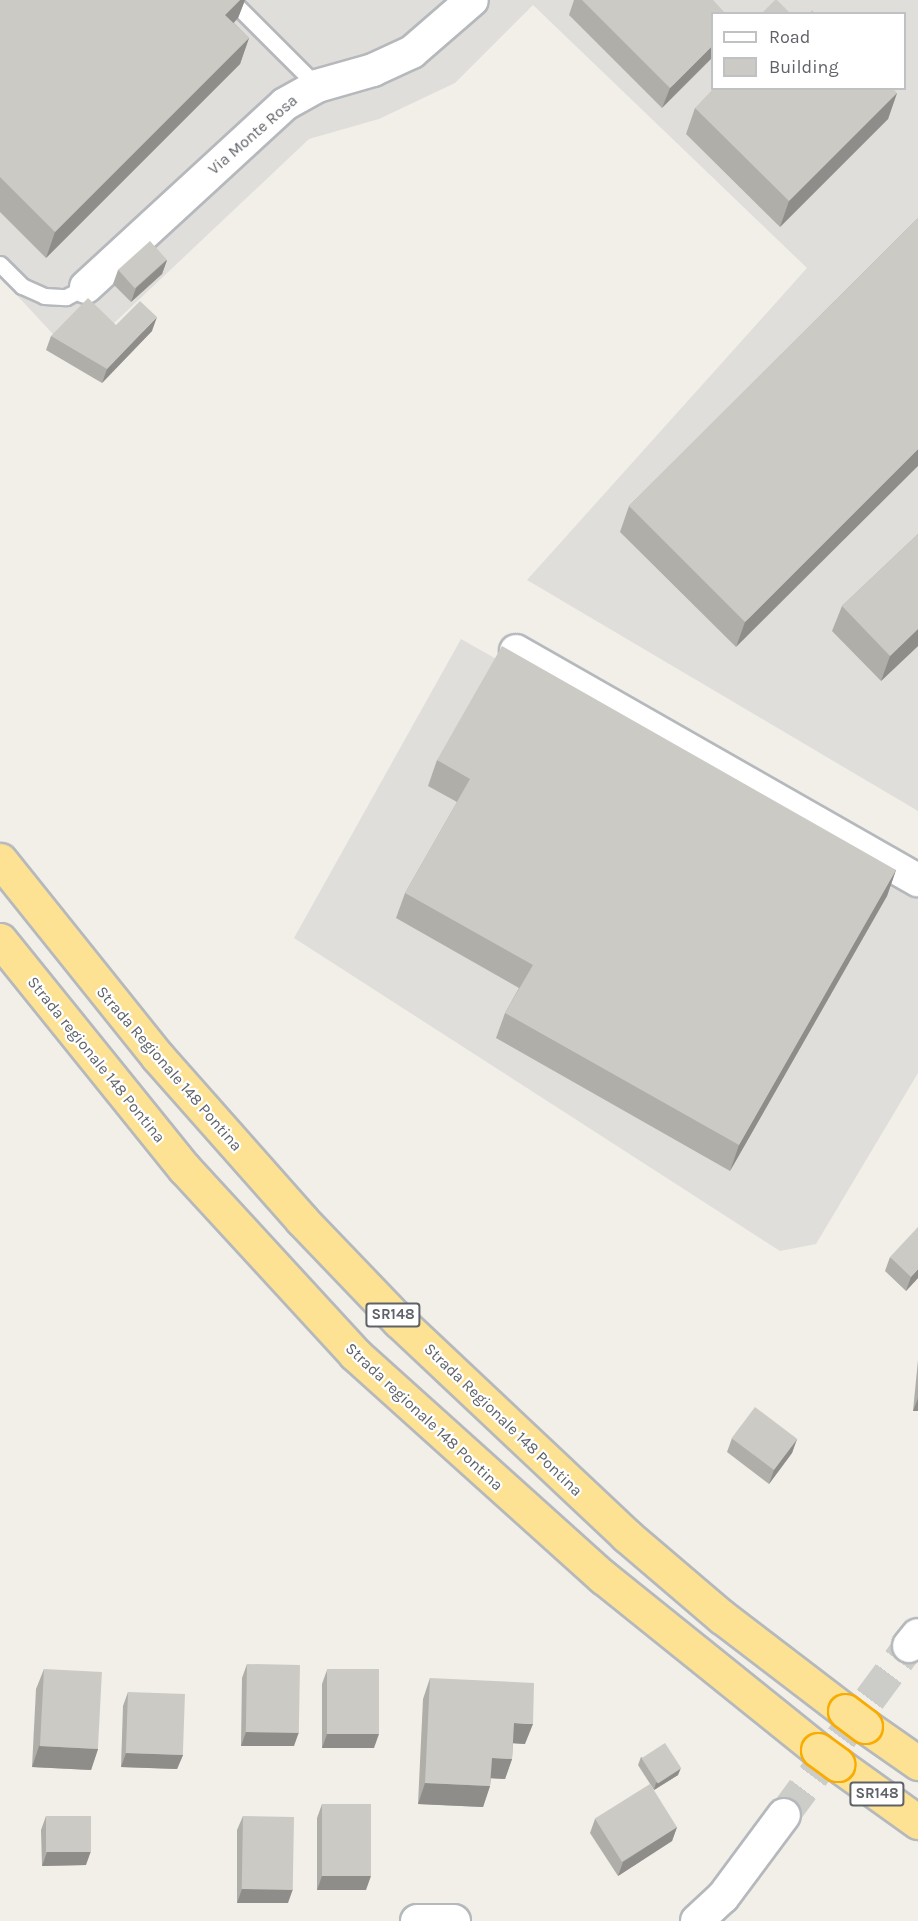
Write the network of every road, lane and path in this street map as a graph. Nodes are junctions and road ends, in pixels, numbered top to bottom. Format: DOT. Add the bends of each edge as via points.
graph roads {
  1 [pos="231,0"];
  2 [pos="472,0"];
  3 [pos="317,86"];
  4 [pos="0,264"];
  5 [pos="86,287"];
  6 [pos="516,651"];
  7 [pos="0,860"];
  8 [pos="918,880"];
  9 [pos="0,940"];
  10 [pos="918,1763"];
  11 [pos="784,1815"];
  12 [pos="918,1822"];
  13 [pos="417,1921"];
  14 [pos="454,1921"];
  15 [pos="697,1921"];
  1 -- 3 [label="lane"];
  2 -- 3 [label="street, Via Monte Rosa" via="412,52 373,70"];
  3 -- 5 [label="street, Via Monte Rosa" via="279,109"];
  4 -- 5 [label="lane" via="22,286 44,296 66,297"];
  6 -- 8 [label="street"];
  7 -- 10 [label="highway, Strada Regionale 148 Pontina / SR148" via="156,1056 302,1220 399,1321 627,1536 722,1617"];
  9 -- 12 [label="highway, Strada regionale 148 Pontina / SR148" via="185,1169 355,1354 603,1578 828,1757"];
  11 -- 15 [label="street" via="723,1897"];
  13 -- 14 [label="street"];
}
